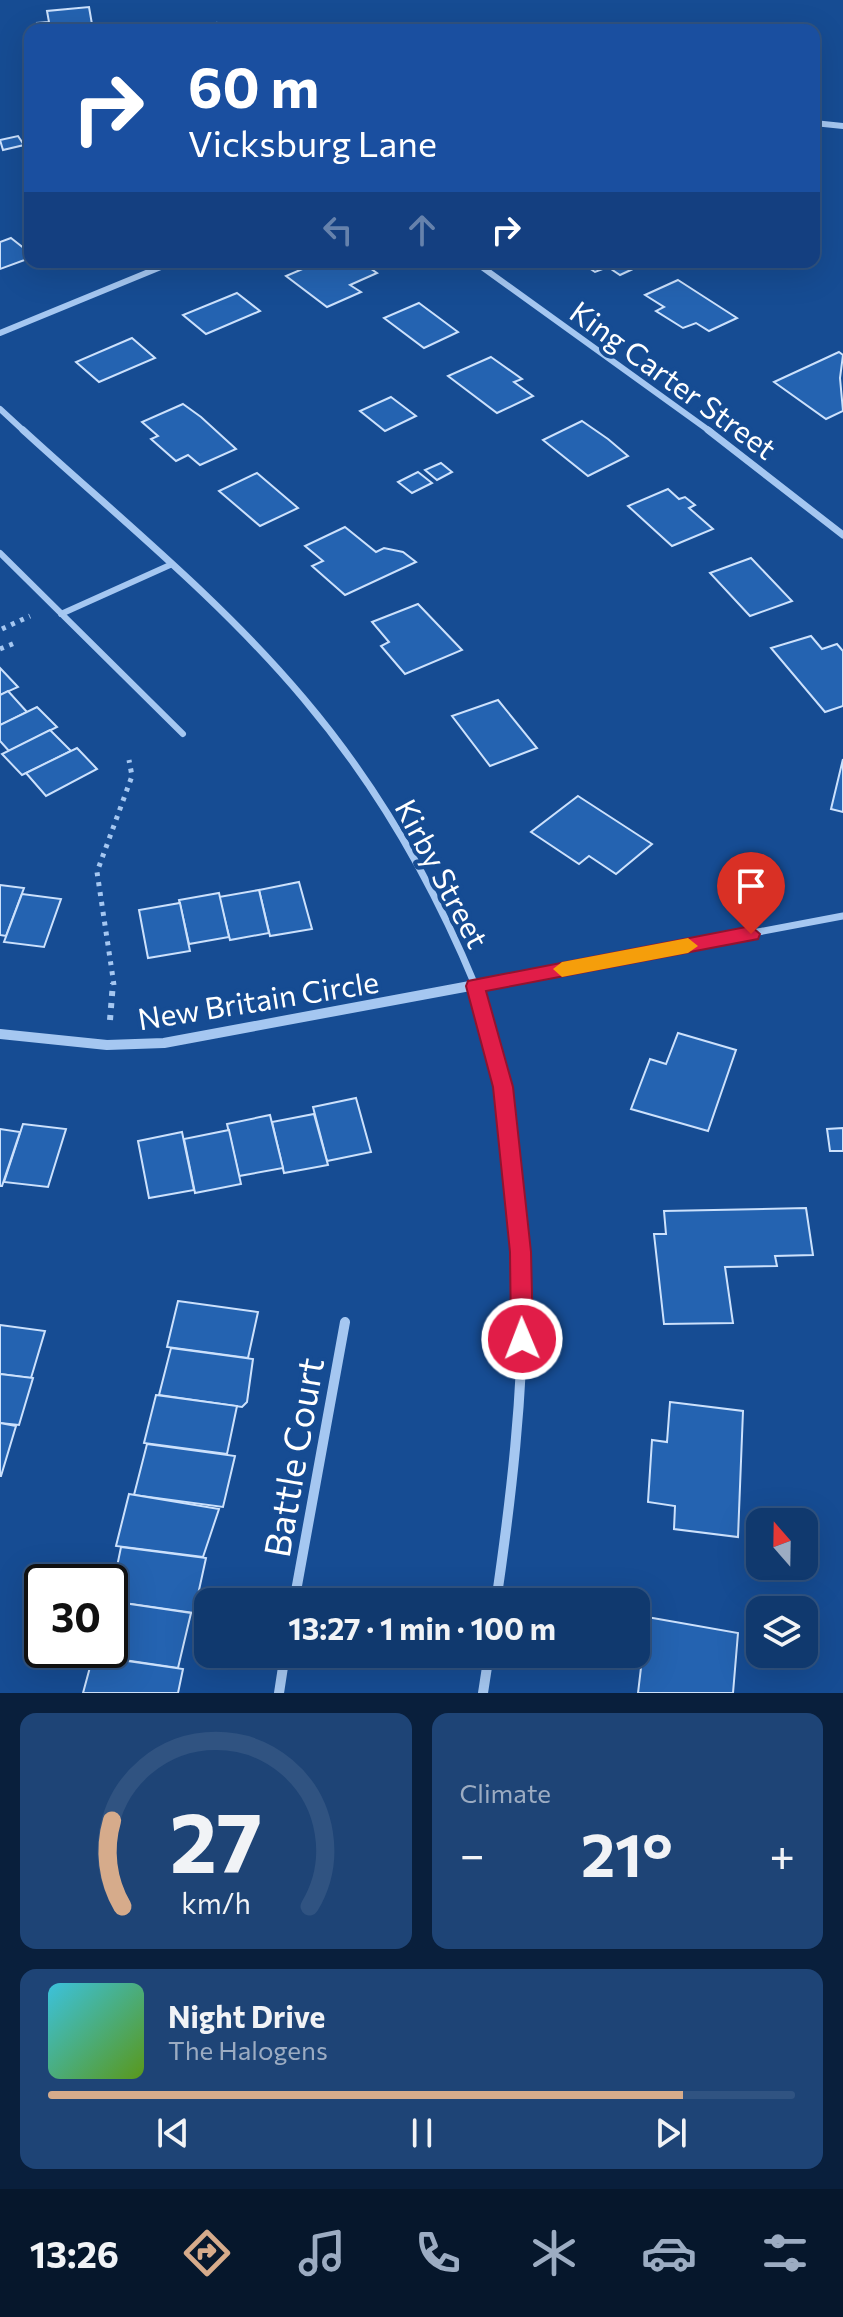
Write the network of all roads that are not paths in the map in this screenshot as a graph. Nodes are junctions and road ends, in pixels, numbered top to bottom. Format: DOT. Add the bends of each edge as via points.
graph roads {
  1 [pos="820,124"];
  2 [pos="843,126"];
  3 [pos="158,268"];
  4 [pos="483,268"];
  5 [pos="0,333"];
  6 [pos="0,409"];
  7 [pos="843,535"];
  8 [pos="0,553"];
  9 [pos="170,565"];
  10 [pos="61,614"];
  11 [pos="183,734"];
  12 [pos="843,916"];
  13 [pos="475,986"];
  14 [pos="0,1034"];
  15 [pos="345,1322"];
  16 [pos="297,1588"];
  17 [pos="498,1588"];
  18 [pos="283,1668"];
  19 [pos="487,1668"];
  20 [pos="279,1693"];
  21 [pos="483,1693"];
  1 -- 2 [label="street"];
  3 -- 5 [label="street"];
  4 -- 7 [label="street, King Carter Street" via="754,463"];
  6 -- 9 [label="street, Kirby Street"];
  8 -- 10 [label="lane"];
  9 -- 10 [label="lane"];
  9 -- 13 [label="street, Kirby Street" via="273,664 329,729 414,861"];
  10 -- 11 [label="lane"];
  12 -- 13 [label="street, New Britain Circle"];
  13 -- 14 [label="street, New Britain Circle" via="164,1043 107,1045"];
  13 -- 17 [label="street, Kirby Street" via="503,1087 521,1252 523,1368"];
  15 -- 16 [label="street, Battle Court"];
  18 -- 20 [label="street"];
  19 -- 21 [label="street"];
}
